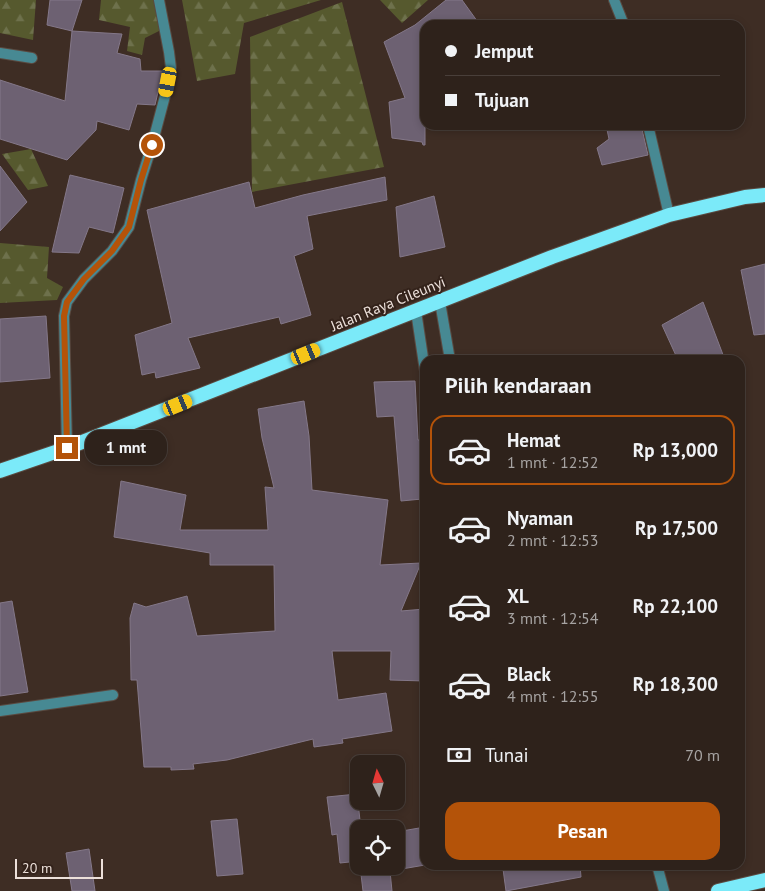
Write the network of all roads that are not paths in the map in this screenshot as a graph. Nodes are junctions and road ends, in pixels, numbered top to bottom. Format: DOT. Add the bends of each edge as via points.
graph roads {
  1 [pos="159,0"];
  2 [pos="614,0"];
  3 [pos="622,20"];
  4 [pos="0,53"];
  5 [pos="32,58"];
  6 [pos="649,130"];
  7 [pos="765,195"];
  8 [pos="669,215"];
  9 [pos="440,302"];
  10 [pos="416,311"];
  11 [pos="423,355"];
  12 [pos="449,355"];
  13 [pos="67,448"];
  14 [pos="0,471"];
  15 [pos="113,695"];
  16 [pos="0,711"];
  17 [pos="658,870"];
  18 [pos="765,880"];
  19 [pos="664,891"];
  20 [pos="718,891"];
  1 -- 13 [label="street" via="170,68 129,227 67,302 64,316"];
  2 -- 3 [label="street"];
  4 -- 5 [label="street"];
  6 -- 8 [label="street"];
  7 -- 8 [label="highway, Jalan Raya Cileunyi"];
  8 -- 9 [label="highway, Jalan Raya Cileunyi"];
  9 -- 10 [label="highway, Jalan Raya Cileunyi"];
  9 -- 12 [label="street"];
  10 -- 11 [label="street"];
  10 -- 13 [label="highway, Jalan Raya Cileunyi"];
  13 -- 14 [label="highway, Jalan Raya Cileunyi"];
  15 -- 16 [label="street"];
  17 -- 19 [label="street"];
  18 -- 20 [label="highway"];
}
